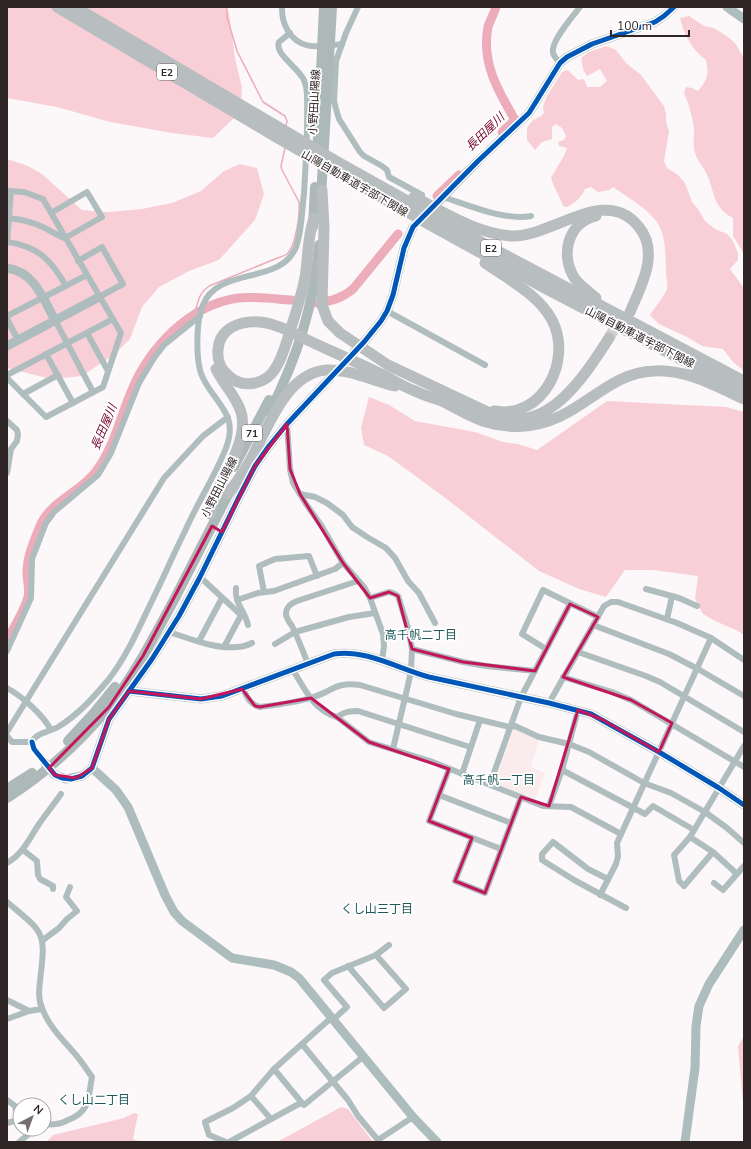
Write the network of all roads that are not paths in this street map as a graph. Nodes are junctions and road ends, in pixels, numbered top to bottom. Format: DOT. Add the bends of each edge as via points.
graph roads {
  1 [pos="57,7"];
  2 [pos="75,7"];
  3 [pos="282,7"];
  4 [pos="324,7"];
  5 [pos="332,7"];
  6 [pos="358,7"];
  7 [pos="580,7"];
  8 [pos="674,7"];
  9 [pos="727,7"];
  10 [pos="744,19"];
  11 [pos="290,33"];
  12 [pos="342,44"];
  13 [pos="326,45"];
  14 [pos="560,64"];
  15 [pos="278,133"];
  16 [pos="336,163"];
  17 [pos="322,190"];
  18 [pos="9,191"];
  19 [pos="440,200"];
  20 [pos="51,213"];
  21 [pos="530,216"];
  22 [pos="8,218"];
  23 [pos="314,218"];
  24 [pos="430,226"];
  25 [pos="413,227"];
  26 [pos="65,238"];
  27 [pos="7,242"];
  28 [pos="78,261"];
  29 [pos="7,268"];
  30 [pos="87,275"];
  31 [pos="66,286"];
  32 [pos="100,297"];
  33 [pos="43,298"];
  34 [pos="387,311"];
  35 [pos="200,316"];
  36 [pos="7,318"];
  37 [pos="113,319"];
  38 [pos="55,320"];
  39 [pos="286,328"];
  40 [pos="649,331"];
  41 [pos="87,332"];
  42 [pos="305,337"];
  43 [pos="18,340"];
  44 [pos="364,342"];
  45 [pos="67,343"];
  46 [pos="7,346"];
  47 [pos="46,354"];
  48 [pos="485,365"];
  49 [pos="108,371"];
  50 [pos="7,375"];
  51 [pos="58,375"];
  52 [pos="7,378"];
  53 [pos="330,378"];
  54 [pos="423,381"];
  55 [pos="744,381"];
  56 [pos="413,391"];
  57 [pos="93,392"];
  58 [pos="744,392"];
  59 [pos="23,394"];
  60 [pos="744,399"];
  61 [pos="73,403"];
  62 [pos="480,408"];
  63 [pos="463,411"];
  64 [pos="228,417"];
  65 [pos="7,421"];
  66 [pos="287,424"];
  67 [pos="7,473"];
  68 [pos="228,494"];
  69 [pos="300,494"];
  70 [pos="210,514"];
  71 [pos="212,526"];
  72 [pos="222,532"];
  73 [pos="343,564"];
  74 [pos="317,576"];
  75 [pos="200,577"];
  76 [pos="358,581"];
  77 [pos="236,588"];
  78 [pos="646,589"];
  79 [pos="264,592"];
  80 [pos="672,596"];
  81 [pos="222,598"];
  82 [pos="370,598"];
  83 [pos="237,600"];
  84 [pos="570,604"];
  85 [pos="697,606"];
  86 [pos="375,613"];
  87 [pos="598,617"];
  88 [pos="666,619"];
  89 [pos="435,623"];
  90 [pos="248,625"];
  91 [pos="593,625"];
  92 [pos="169,632"];
  93 [pos="295,632"];
  94 [pos="711,638"];
  95 [pos="199,641"];
  96 [pos="252,643"];
  97 [pos="275,644"];
  98 [pos="224,647"];
  99 [pos="546,648"];
  100 [pos="412,649"];
  101 [pos="7,651"];
  102 [pos="578,652"];
  103 [pos="744,660"];
  104 [pos="382,661"];
  105 [pos="308,664"];
  106 [pos="698,669"];
  107 [pos="293,670"];
  108 [pos="535,671"];
  109 [pos="411,672"];
  110 [pos="564,677"];
  111 [pos="7,688"];
  112 [pos="243,688"];
  113 [pos="129,691"];
  114 [pos="685,696"];
  115 [pos="744,696"];
  116 [pos="521,697"];
  117 [pos="311,698"];
  118 [pos="405,699"];
  119 [pos="26,702"];
  120 [pos="549,703"];
  121 [pos="578,710"];
  122 [pos="337,716"];
  123 [pos="480,720"];
  124 [pos="400,724"];
  125 [pos="672,724"];
  126 [pos="510,727"];
  127 [pos="51,730"];
  128 [pos="7,732"];
  129 [pos="744,732"];
  130 [pos="7,736"];
  131 [pos="32,742"];
  132 [pos="570,744"];
  133 [pos="744,746"];
  134 [pos="470,747"];
  135 [pos="393,749"];
  136 [pos="659,752"];
  137 [pos="735,762"];
  138 [pos="47,765"];
  139 [pos="744,767"];
  140 [pos="92,768"];
  141 [pos="449,769"];
  142 [pos="562,770"];
  143 [pos="462,774"];
  144 [pos="644,783"];
  145 [pos="490,784"];
  146 [pos="719,788"];
  147 [pos="7,789"];
  148 [pos="61,794"];
  149 [pos="439,795"];
  150 [pos="521,797"];
  151 [pos="7,798"];
  152 [pos="744,805"];
  153 [pos="549,806"];
  154 [pos="633,808"];
  155 [pos="705,812"];
  156 [pos="511,823"];
  157 [pos="694,830"];
  158 [pos="621,834"];
  159 [pos="690,837"];
  160 [pos="472,838"];
  161 [pos="744,843"];
  162 [pos="501,849"];
  163 [pos="23,850"];
  164 [pos="713,852"];
  165 [pos="7,863"];
  166 [pos="744,866"];
  167 [pos="737,874"];
  168 [pos="608,879"];
  169 [pos="714,883"];
  170 [pos="70,887"];
  171 [pos="53,889"];
  172 [pos="600,895"];
  173 [pos="7,902"];
  174 [pos="626,908"];
  175 [pos="744,930"];
  176 [pos="43,940"];
  177 [pos="389,945"];
  178 [pos="376,955"];
  179 [pos="348,966"];
  180 [pos="7,1000"];
  181 [pos="42,1009"];
  182 [pos="29,1011"];
  183 [pos="7,1018"];
  184 [pos="333,1018"];
  185 [pos="302,1044"];
  186 [pos="364,1056"];
  187 [pos="274,1069"];
  188 [pos="333,1082"];
  189 [pos="251,1096"];
  190 [pos="302,1103"];
  191 [pos="413,1117"];
  192 [pos="271,1119"];
  193 [pos="52,1124"];
  194 [pos="228,1142"];
  195 [pos="437,1142"];
  196 [pos="685,1142"];
  1 -- 15 [label="highway, 山陽自動車道宇部下関線 / E2"];
  2 -- 15 [label="highway, 山陽自動車道宇部下関線 / E2"];
  3 -- 11 [label="street" via="281,18"];
  4 -- 13 [label="main road, 小野田山陽線 / 71" via="322,24"];
  5 -- 13 [label="main road, 小野田山陽線 / 71"];
  6 -- 12 [label="street"];
  7 -- 14 [label="street" via="553,46 553,52"];
  8 -- 14 [label="street" via="656,22 592,44 567,56"];
  9 -- 10 [label="street"];
  11 -- 13 [label="street" via="296,41 304,45"];
  11 -- 35 [label="street" via="279,42 279,53 301,75 307,95 306,167 296,247 287,260 278,266 220,285 206,298"];
  12 -- 13 [label="street"];
  12 -- 19 [label="street" via="336,61 334,101 339,119 364,156 387,170 389,177"];
  13 -- 17 [label="main road, 小野田山陽線 / 71"];
  13 -- 23 [label="main road, 小野田山陽線 / 71" via="318,110"];
  14 -- 19 [label="street" via="529,113"];
  15 -- 16 [label="highway, 山陽自動車道宇部下関線 / E2"];
  15 -- 16 [label="highway, 山陽自動車道宇部下関線 / E2" via="313,147"];
  16 -- 24 [label="highway, 山陽自動車道宇部下関線 / E2"];
  16 -- 40 [label="highway, 山陽自動車道宇部下関線 / E2"];
  16 -- 40 [label="highway" via="496,234 528,234 595,210 610,210 625,215 642,230 649,256 646,271 627,311 643,264 644,247 638,233 624,220 616,216 599,215 578,225 568,240 568,262 580,284"];
  17 -- 54 [label="highway" via="324,227 321,294 325,315 332,325 388,365"];
  17 -- 68 [label="main road, 小野田山陽線 / 71" via="317,267 299,346 283,386"];
  18 -- 20 [label="street" via="43,199"];
  18 -- 22 [label="street"];
  19 -- 21 [label="street" via="506,216"];
  20 -- 26 [label="street"];
  20 -- 26 [label="street" via="88,192 102,217"];
  22 -- 26 [label="street" via="36,224"];
  22 -- 27 [label="street"];
  23 -- 39 [label="highway" via="302,290 276,369 259,382 249,384 236,381 221,367 218,356 219,344 223,335 232,327 246,322 261,322"];
  23 -- 70 [label="main road, 小野田山陽線 / 71" via="308,286 290,350 269,400"];
  24 -- 58 [label="highway, 山陽自動車道宇部下関線 / E2"];
  24 -- 62 [label="highway" via="524,290 543,308 557,332 560,350 557,369 548,386 538,397 529,404 511,411 500,412"];
  25 -- 34 [label="street" via="404,248"];
  26 -- 28 [label="street"];
  27 -- 31 [label="street" via="41,253 56,268"];
  28 -- 30 [label="street"];
  28 -- 32 [label="street" via="102,247 123,284"];
  29 -- 33 [label="street" via="18,270 28,276"];
  30 -- 31 [label="street"];
  30 -- 32 [label="street"];
  31 -- 33 [label="street"];
  32 -- 37 [label="street"];
  32 -- 38 [label="street"];
  33 -- 36 [label="street"];
  33 -- 38 [label="street"];
  34 -- 44 [label="street"];
  34 -- 48 [label="street"];
  35 -- 64 [label="street" via="200,371"];
  35 -- 101 [label="street" via="164,345 154,358 139,383 111,453 98,475 54,512 46,523 32,559 31,598"];
  36 -- 43 [label="street"];
  37 -- 41 [label="street"];
  37 -- 49 [label="street" via="120,333"];
  38 -- 43 [label="street"];
  38 -- 45 [label="street"];
  39 -- 42 [label="highway"];
  39 -- 70 [label="highway" via="268,318 247,316 228,323 216,338 213,348 214,363 220,378 238,404 243,424"];
  40 -- 55 [label="highway, 山陽自動車道宇部下関線 / E2"];
  41 -- 45 [label="street"];
  41 -- 49 [label="street"];
  42 -- 54 [label="highway" via="380,369"];
  42 -- 56 [label="highway"];
  43 -- 46 [label="street"];
  45 -- 47 [label="street"];
  45 -- 57 [label="street"];
  47 -- 50 [label="street"];
  47 -- 51 [label="street"];
  49 -- 57 [label="street" via="103,387"];
  51 -- 59 [label="street"];
  51 -- 61 [label="street"];
  52 -- 59 [label="street"];
  53 -- 66 [label="street"];
  54 -- 62 [label="highway"];
  56 -- 63 [label="highway"];
  56 -- 68 [label="highway" via="341,371 327,370 308,375 293,386 280,404 249,463"];
  57 -- 61 [label="street"];
  59 -- 61 [label="street" via="46,417"];
  60 -- 63 [label="highway" via="691,376 653,371 631,375 570,412 541,423 523,426 498,425 485,422"];
  62 -- 63 [label="highway" via="496,416 510,419 530,417 548,410 578,383 612,339 599,362 577,391 558,409 544,417 522,424 499,423"];
  64 -- 119 [label="street" via="203,436 164,478"];
  64 -- 127 [label="street" via="230,433 225,450 129,648 111,676 86,704"];
  65 -- 67 [label="street" via="18,434 17,442 11,449"];
  66 -- 69 [label="street" via="290,469 293,482"];
  66 -- 72 [label="street" via="255,466"];
  68 -- 71 [label="main road, 小野田山陽線 / 71"];
  69 -- 73 [label="street"];
  69 -- 89 [label="street" via="315,497 327,504 343,515 352,527 386,548 419,594"];
  70 -- 138 [label="main road, 小野田山陽線 / 71" via="124,675"];
  71 -- 72 [label="street"];
  71 -- 138 [label="main road, 小野田山陽線 / 71" via="162,623 109,707 88,730"];
  72 -- 75 [label="street"];
  73 -- 74 [label="street"];
  73 -- 76 [label="street"];
  74 -- 79 [label="street"];
  74 -- 79 [label="street" via="309,556 275,559 259,566"];
  75 -- 81 [label="street"];
  75 -- 92 [label="street"];
  76 -- 82 [label="street" via="364,586"];
  76 -- 93 [label="street" via="292,603 286,612"];
  77 -- 83 [label="street"];
  78 -- 80 [label="street"];
  79 -- 83 [label="street"];
  80 -- 85 [label="street"];
  80 -- 88 [label="street"];
  81 -- 95 [label="street"];
  81 -- 98 [label="street" via="240,614"];
  82 -- 86 [label="street"];
  82 -- 100 [label="street" via="389,592 398,596"];
  83 -- 90 [label="street"];
  84 -- 87 [label="street"];
  84 -- 99 [label="street"];
  84 -- 99 [label="street" via="543,590 522,634"];
  86 -- 93 [label="street" via="349,617"];
  86 -- 104 [label="street" via="383,634"];
  87 -- 88 [label="street" via="604,606 618,602"];
  87 -- 91 [label="street"];
  88 -- 94 [label="street"];
  91 -- 102 [label="street"];
  91 -- 106 [label="street" via="669,654"];
  92 -- 95 [label="street"];
  92 -- 113 [label="street"];
  93 -- 97 [label="street"];
  93 -- 105 [label="street"];
  94 -- 103 [label="street"];
  94 -- 106 [label="street"];
  95 -- 98 [label="street"];
  96 -- 98 [label="street" via="238,648"];
  99 -- 108 [label="street"];
  100 -- 108 [label="street" via="463,662"];
  100 -- 109 [label="street"];
  102 -- 110 [label="street"];
  102 -- 114 [label="street" via="646,676"];
  104 -- 105 [label="street" via="362,654 342,652"];
  104 -- 109 [label="street"];
  105 -- 107 [label="street"];
  106 -- 114 [label="street"];
  106 -- 115 [label="street"];
  107 -- 112 [label="street"];
  107 -- 117 [label="street"];
  108 -- 116 [label="street"];
  109 -- 116 [label="street"];
  109 -- 118 [label="street"];
  110 -- 120 [label="street"];
  110 -- 125 [label="street" via="631,700"];
  111 -- 119 [label="street"];
  112 -- 113 [label="street" via="222,696 201,699"];
  112 -- 117 [label="street" via="250,702 260,708"];
  113 -- 140 [label="street" via="110,719"];
  114 -- 125 [label="street"];
  114 -- 129 [label="street"];
  116 -- 120 [label="street"];
  116 -- 126 [label="street"];
  117 -- 118 [label="street" via="344,684 351,684"];
  117 -- 122 [label="street" via="324,711"];
  118 -- 123 [label="street"];
  118 -- 124 [label="street"];
  119 -- 127 [label="street" via="46,721"];
  119 -- 128 [label="street"];
  120 -- 121 [label="street"];
  121 -- 132 [label="street"];
  121 -- 136 [label="street" via="601,719"];
  122 -- 124 [label="street" via="343,712 358,712"];
  122 -- 135 [label="street" via="369,742"];
  123 -- 126 [label="street"];
  123 -- 134 [label="street"];
  124 -- 134 [label="street"];
  124 -- 135 [label="street"];
  125 -- 136 [label="street"];
  125 -- 137 [label="street"];
  126 -- 132 [label="street" via="515,726 539,737"];
  126 -- 145 [label="street"];
  127 -- 131 [label="street" via="37,736"];
  130 -- 131 [label="street" via="12,742"];
  131 -- 138 [label="street" via="34,749"];
  132 -- 142 [label="street"];
  132 -- 144 [label="street"];
  133 -- 137 [label="street"];
  134 -- 143 [label="street"];
  135 -- 141 [label="street"];
  136 -- 144 [label="street"];
  136 -- 146 [label="street"];
  137 -- 139 [label="street"];
  137 -- 146 [label="street"];
  138 -- 140 [label="street" via="55,775 70,779 82,776"];
  138 -- 147 [label="main road, 小野田山陽線 / 71"];
  138 -- 151 [label="main road, 小野田山陽線 / 71" via="24,787"];
  140 -- 184 [label="street" via="116,790 128,806 165,895 182,921 232,958 291,972 308,987"];
  141 -- 143 [label="street"];
  141 -- 149 [label="street"];
  142 -- 153 [label="street"];
  142 -- 154 [label="street"];
  143 -- 145 [label="street"];
  144 -- 154 [label="street"];
  144 -- 155 [label="street" via="671,793"];
  145 -- 150 [label="street"];
  146 -- 152 [label="street"];
  146 -- 155 [label="street"];
  148 -- 163 [label="street"];
  149 -- 156 [label="street"];
  149 -- 160 [label="street" via="429,821"];
  150 -- 153 [label="street"];
  150 -- 156 [label="street"];
  153 -- 158 [label="street" via="571,807"];
  154 -- 157 [label="street" via="645,814 653,806"];
  154 -- 158 [label="street"];
  155 -- 157 [label="street"];
  155 -- 161 [label="street"];
  156 -- 162 [label="street"];
  157 -- 159 [label="street"];
  158 -- 168 [label="street" via="617,843 616,864"];
  159 -- 164 [label="street"];
  159 -- 164 [label="street" via="674,855 679,881 684,886"];
  160 -- 162 [label="street"];
  160 -- 162 [label="street" via="455,881 485,893"];
  163 -- 165 [label="street"];
  163 -- 171 [label="street" via="37,861 40,879 54,886"];
  164 -- 167 [label="street"];
  166 -- 167 [label="street"];
  167 -- 169 [label="street" via="723,890"];
  168 -- 172 [label="street"];
  168 -- 172 [label="street" via="588,869 553,842 542,854 542,860"];
  170 -- 176 [label="street" via="66,897 77,911"];
  172 -- 174 [label="street"];
  173 -- 176 [label="street" via="33,924"];
  175 -- 196 [label="street" via="709,984 699,1006 695,1068"];
  176 -- 181 [label="street" via="39,992"];
  177 -- 178 [label="street"];
  178 -- 179 [label="street"];
  178 -- 179 [label="street" via="406,989 384,1008"];
  179 -- 184 [label="street" via="332,973 324,980 347,1007"];
  180 -- 182 [label="street"];
  181 -- 182 [label="street"];
  181 -- 193 [label="street" via="54,1031 92,1077 86,1108 82,1113 60,1124"];
  182 -- 183 [label="street"];
  184 -- 185 [label="street"];
  184 -- 186 [label="street"];
  185 -- 187 [label="street"];
  185 -- 188 [label="street"];
  186 -- 188 [label="street"];
  186 -- 191 [label="street"];
  187 -- 189 [label="street"];
  187 -- 190 [label="street"];
  188 -- 190 [label="street" via="304,1105"];
  188 -- 191 [label="street" via="378,1140"];
  189 -- 192 [label="street"];
  189 -- 194 [label="street" via="205,1122 209,1135"];
  190 -- 192 [label="street"];
  191 -- 195 [label="street"];
  192 -- 194 [label="street"];
}
